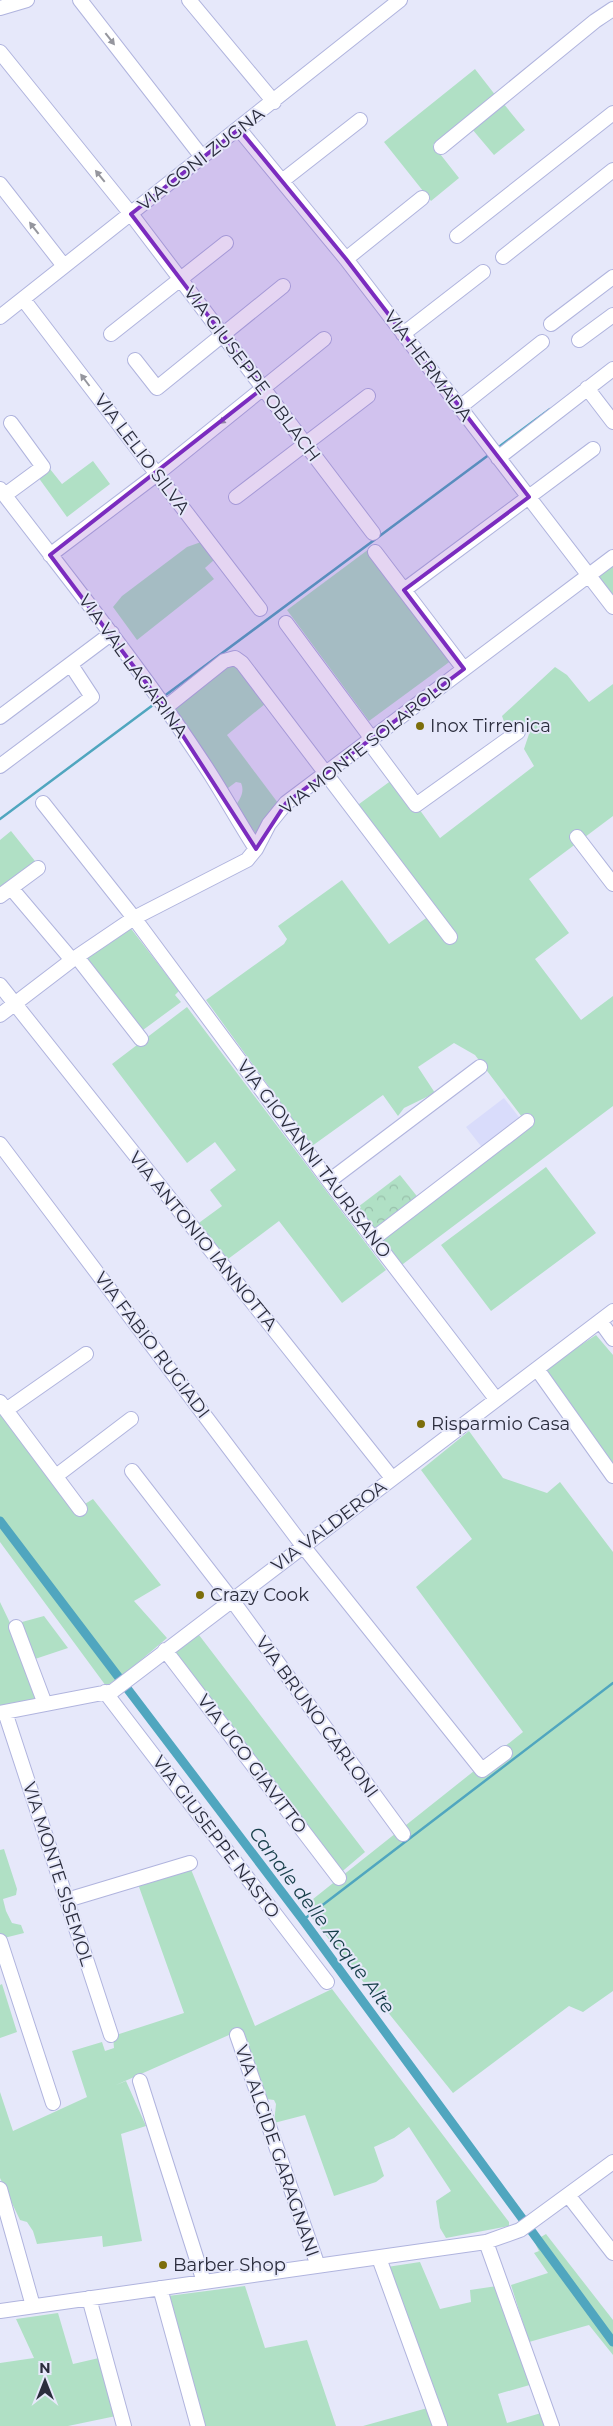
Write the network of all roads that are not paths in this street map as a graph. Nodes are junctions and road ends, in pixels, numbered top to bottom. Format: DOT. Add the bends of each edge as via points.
graph roads {
  1 [pos="27,0"];
  2 [pos="80,0"];
  3 [pos="189,0"];
  4 [pos="400,0"];
  5 [pos="0,8"];
  6 [pos="613,9"];
  7 [pos="0,52"];
  8 [pos="274,102"];
  9 [pos="613,113"];
  10 [pos="360,120"];
  11 [pos="239,129"];
  12 [pos="441,147"];
  13 [pos="202,157"];
  14 [pos="613,170"];
  15 [pos="282,181"];
  16 [pos="0,184"];
  17 [pos="422,198"];
  18 [pos="131,214"];
  19 [pos="457,236"];
  20 [pos="226,243"];
  21 [pos="503,257"];
  22 [pos="346,259"];
  23 [pos="64,266"];
  24 [pos="483,272"];
  25 [pos="613,277"];
  26 [pos="180,279"];
  27 [pos="283,286"];
  28 [pos="23,299"];
  29 [pos="1,313"];
  30 [pos="613,315"];
  31 [pos="551,324"];
  32 [pos="110,334"];
  33 [pos="222,334"];
  34 [pos="403,334"];
  35 [pos="324,339"];
  36 [pos="579,340"];
  37 [pos="542,342"];
  38 [pos="135,360"];
  39 [pos="613,369"];
  40 [pos="263,388"];
  41 [pos="587,388"];
  42 [pos="368,396"];
  43 [pos="460,407"];
  44 [pos="613,422"];
  45 [pos="11,423"];
  46 [pos="305,444"];
  47 [pos="593,449"];
  48 [pos="494,453"];
  49 [pos="157,474"];
  50 [pos="3,492"];
  51 [pos="236,497"];
  52 [pos="529,497"];
  53 [pos="373,533"];
  54 [pos="375,552"];
  55 [pos="50,555"];
  56 [pos="613,556"];
  57 [pos="588,575"];
  58 [pos="404,590"];
  59 [pos="613,607"];
  60 [pos="260,609"];
  61 [pos="286,623"];
  62 [pos="112,634"];
  63 [pos="70,665"];
  64 [pos="464,669"];
  65 [pos="165,708"];
  66 [pos="0,717"];
  67 [pos="518,732"];
  68 [pos="370,741"];
  69 [pos="0,766"];
  70 [pos="325,775"];
  71 [pos="43,803"];
  72 [pos="577,837"];
  73 [pos="256,850"];
  74 [pos="38,868"];
  75 [pos="613,884"];
  76 [pos="6,892"];
  77 [pos="134,918"];
  78 [pos="450,937"];
  79 [pos="74,958"];
  80 [pos="0,985"];
  81 [pos="14,1004"];
  82 [pos="0,1015"];
  83 [pos="140,1039"];
  84 [pos="480,1067"];
  85 [pos="527,1121"];
  86 [pos="0,1144"];
  87 [pos="329,1181"];
  88 [pos="374,1239"];
  89 [pos="613,1311"];
  90 [pos="600,1321"];
  91 [pos="613,1338"];
  92 [pos="86,1354"];
  93 [pos="537,1369"];
  94 [pos="496,1400"];
  95 [pos="3,1406"];
  96 [pos="131,1419"];
  97 [pos="132,1471"];
  98 [pos="56,1476"];
  99 [pos="613,1476"];
  100 [pos="392,1478"];
  101 [pos="80,1508"];
  102 [pos="303,1546"];
  103 [pos="232,1600"];
  104 [pos="16,1627"];
  105 [pos="165,1650"];
  106 [pos="109,1691"];
  107 [pos="45,1704"];
  108 [pos="2,1713"];
  109 [pos="505,1753"];
  110 [pos="403,1834"];
  111 [pos="190,1863"];
  112 [pos="339,1878"];
  113 [pos="67,1900"];
  114 [pos="0,1941"];
  115 [pos="328,1982"];
  116 [pos="111,2035"];
  117 [pos="237,2035"];
  118 [pos="140,2081"];
  119 [pos="53,2103"];
  120 [pos="613,2162"];
  121 [pos="0,2189"];
  122 [pos="568,2195"];
  123 [pos="486,2242"];
  124 [pos="613,2253"];
  125 [pos="378,2258"];
  126 [pos="318,2266"];
  127 [pos="204,2282"];
  128 [pos="160,2288"];
  129 [pos="89,2298"];
  130 [pos="34,2306"];
  131 [pos="0,2311"];
  132 [pos="124,2426"];
  133 [pos="198,2426"];
  134 [pos="440,2426"];
  135 [pos="552,2426"];
  1 -- 5 [label="street"];
  2 -- 13 [label="street, one-way"];
  3 -- 8 [label="street"];
  4 -- 8 [label="street, VIA CONI ZUGNA"];
  6 -- 12 [label="street"];
  18 -- 7 [label="street, VIA GIUSEPPE OBLACH, one-way"];
  8 -- 11 [label="street, VIA CONI ZUGNA"];
  9 -- 19 [label="street"];
  10 -- 15 [label="street"];
  11 -- 13 [label="street, VIA CONI ZUGNA"];
  11 -- 15 [label="street, VIA HERMADA"];
  13 -- 18 [label="street, VIA CONI ZUGNA"];
  14 -- 21 [label="street"];
  15 -- 22 [label="street, VIA HERMADA"];
  23 -- 16 [label="street, one-way"];
  17 -- 22 [label="street"];
  18 -- 23 [label="street, VIA CONI ZUGNA"];
  18 -- 26 [label="street, VIA GIUSEPPE OBLACH"];
  20 -- 26 [label="street"];
  22 -- 34 [label="street, VIA HERMADA"];
  23 -- 28 [label="street, VIA CONI ZUGNA"];
  24 -- 34 [label="street"];
  25 -- 31 [label="street"];
  26 -- 32 [label="street"];
  26 -- 33 [label="street, VIA GIUSEPPE OBLACH"];
  27 -- 33 [label="street"];
  28 -- 29 [label="street, VIA CONI ZUGNA"];
  49 -- 28 [label="street, VIA LELIO SILVA, one-way"];
  30 -- 36 [label="street"];
  33 -- 38 [label="street" via="157,388"];
  33 -- 40 [label="street, VIA GIUSEPPE OBLACH"];
  34 -- 43 [label="street, VIA HERMADA"];
  35 -- 40 [label="street"];
  37 -- 43 [label="street"];
  39 -- 41 [label="street"];
  40 -- 46 [label="street, VIA GIUSEPPE OBLACH"];
  40 -- 49 [label="street, one-way"];
  41 -- 44 [label="street"];
  41 -- 48 [label="street"];
  42 -- 46 [label="street"];
  43 -- 48 [label="street, VIA HERMADA"];
  45 -- 50 [label="street" via="43,467"];
  46 -- 51 [label="street"];
  46 -- 53 [label="street, VIA GIUSEPPE OBLACH"];
  47 -- 52 [label="street"];
  48 -- 52 [label="street, VIA HERMADA"];
  49 -- 55 [label="street"];
  49 -- 60 [label="street, VIA LELIO SILVA"];
  50 -- 55 [label="street, VIA VAL LAGARINA"];
  52 -- 57 [label="street, VIA HERMADA"];
  52 -- 58 [label="street"];
  54 -- 58 [label="street"];
  55 -- 62 [label="street, VIA VAL LAGARINA"];
  56 -- 57 [label="street, VIA MONTE SOLAROLO"];
  57 -- 59 [label="street, VIA HERMADA"];
  57 -- 64 [label="street, VIA MONTE SOLAROLO"];
  58 -- 64 [label="street"];
  61 -- 68 [label="street"];
  62 -- 63 [label="street"];
  62 -- 65 [label="street, VIA VAL LAGARINA"];
  63 -- 66 [label="street"];
  63 -- 69 [label="street" via="92,697"];
  64 -- 68 [label="street, VIA MONTE SOLAROLO"];
  65 -- 70 [label="street" via="224,661 235,658"];
  65 -- 73 [label="street, VIA VAL LAGARINA" via="209,772"];
  67 -- 68 [label="street" via="416,805"];
  68 -- 70 [label="street, VIA MONTE SOLAROLO"];
  70 -- 73 [label="street, VIA MONTE SOLAROLO" via="286,803 269,824"];
  70 -- 78 [label="street"];
  71 -- 77 [label="street, VIA GIOVANNI TAURISANO"];
  72 -- 75 [label="street"];
  73 -- 77 [label="street, VIA MONTE SOLAROLO" via="247,860"];
  74 -- 76 [label="street"];
  76 -- 79 [label="street"];
  77 -- 79 [label="street, VIA MONTE SOLAROLO"];
  77 -- 87 [label="street, VIA GIOVANNI TAURISANO"];
  79 -- 81 [label="street, VIA MONTE SOLAROLO"];
  79 -- 83 [label="street"];
  80 -- 81 [label="street, VIA ANTONIO IANNOTTA"];
  81 -- 82 [label="street, VIA MONTE SOLAROLO"];
  81 -- 100 [label="street, VIA ANTONIO IANNOTTA"];
  84 -- 87 [label="street"];
  85 -- 88 [label="street"];
  86 -- 102 [label="street, VIA FABIO RUGIADI"];
  87 -- 88 [label="street, VIA GIOVANNI TAURISANO"];
  88 -- 94 [label="street, VIA GIOVANNI TAURISANO"];
  89 -- 90 [label="street, VIA VALDEROA"];
  90 -- 91 [label="street"];
  90 -- 93 [label="street, VIA VALDEROA"];
  92 -- 95 [label="street"];
  93 -- 94 [label="street, VIA VALDEROA"];
  93 -- 99 [label="street"];
  94 -- 100 [label="street, VIA VALDEROA"];
  95 -- 98 [label="street"];
  96 -- 98 [label="street"];
  97 -- 103 [label="street, VIA BRUNO CARLONI"];
  98 -- 101 [label="street"];
  100 -- 102 [label="street, VIA VALDEROA"];
  102 -- 103 [label="street, VIA VALDEROA"];
  102 -- 109 [label="street, VIA FABIO RUGIADI" via="482,1770"];
  103 -- 105 [label="street, VIA VALDEROA"];
  103 -- 110 [label="street, VIA BRUNO CARLONI"];
  104 -- 107 [label="street"];
  105 -- 106 [label="street, VIA VALDEROA"];
  105 -- 112 [label="street, VIA UGO GIAVITTO"];
  106 -- 107 [label="street, VIA VALDEROA"];
  106 -- 115 [label="street, VIA GIUSEPPE NASTO"];
  107 -- 108 [label="street, VIA VALDEROA"];
  108 -- 113 [label="street, VIA MONTE SISEMOL"];
  111 -- 113 [label="street"];
  113 -- 116 [label="street, VIA MONTE SISEMOL"];
  114 -- 119 [label="street"];
  117 -- 126 [label="street, VIA ALCIDE GARAGNANI"];
  118 -- 127 [label="street"];
  120 -- 122 [label="street"];
  121 -- 130 [label="street"];
  122 -- 123 [label="street" via="520,2230"];
  122 -- 124 [label="street"];
  123 -- 125 [label="street"];
  123 -- 135 [label="street"];
  125 -- 126 [label="street"];
  125 -- 134 [label="street"];
  126 -- 127 [label="street"];
  127 -- 128 [label="street"];
  128 -- 129 [label="street"];
  128 -- 133 [label="street"];
  129 -- 130 [label="street"];
  129 -- 132 [label="street"];
  130 -- 131 [label="street"];
}
